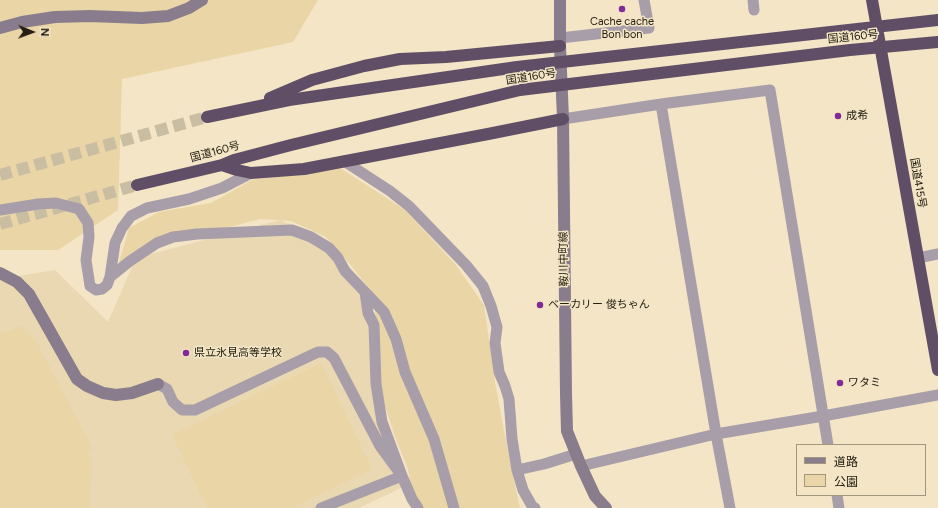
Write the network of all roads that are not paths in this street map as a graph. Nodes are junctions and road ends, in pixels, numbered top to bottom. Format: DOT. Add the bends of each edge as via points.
graph roads {
  1 [pos="202,0"];
  2 [pos="560,0"];
  3 [pos="644,0"];
  4 [pos="872,0"];
  5 [pos="938,20"];
  6 [pos="877,26"];
  7 [pos="0,28"];
  8 [pos="560,42"];
  9 [pos="938,42"];
  10 [pos="880,47"];
  11 [pos="661,104"];
  12 [pos="245,108"];
  13 [pos="207,117"];
  14 [pos="563,119"];
  15 [pos="344,161"];
  16 [pos="222,165"];
  17 [pos="251,173"];
  18 [pos="137,185"];
  19 [pos="0,210"];
  20 [pos="938,254"];
  21 [pos="918,258"];
  22 [pos="0,273"];
  23 [pos="110,277"];
  24 [pos="365,292"];
  25 [pos="938,370"];
  26 [pos="158,384"];
  27 [pos="938,395"];
  28 [pos="824,416"];
  29 [pos="716,434"];
  30 [pos="828,444"];
  31 [pos="576,454"];
  32 [pos="581,466"];
  33 [pos="517,470"];
  34 [pos="402,476"];
  35 [pos="837,496"];
  36 [pos="321,508"];
  37 [pos="418,508"];
  38 [pos="454,508"];
  39 [pos="535,508"];
  40 [pos="606,508"];
  41 [pos="730,508"];
  42 [pos="839,508"];
  1 -- 7 [label="main road" via="168,16 55,17"];
  2 -- 8 [label="main road, 鞍川中町線"];
  3 -- 8 [label="street" via="649,28"];
  4 -- 6 [label="highway, 国道415号"];
  5 -- 6 [label="highway, 国道160号"];
  6 -- 10 [label="highway, 国道415号"];
  6 -- 12 [label="highway, 国道160号" via="517,67"];
  8 -- 12 [label="highway" via="364,66 312,80"];
  8 -- 14 [label="main road, 鞍川中町線"];
  9 -- 10 [label="highway, 国道160号"];
  10 -- 16 [label="highway, 国道160号" via="520,90 291,145"];
  10 -- 21 [label="highway, 国道415号"];
  11 -- 14 [label="street"];
  11 -- 28 [label="street" via="770,90"];
  11 -- 29 [label="street"];
  12 -- 13 [label="highway, 国道160号"];
  14 -- 15 [label="highway"];
  14 -- 31 [label="main road, 鞍川中町線" via="566,394 568,431"];
  15 -- 17 [label="highway" via="304,169"];
  15 -- 33 [label="street" via="409,206 484,286 497,327 495,343 499,372 509,399"];
  16 -- 17 [label="highway"];
  16 -- 18 [label="highway, 国道160号"];
  17 -- 23 [label="street" via="222,188 189,199 147,208 131,216 115,243"];
  19 -- 23 [label="street" via="38,204 56,204 79,209 88,223 86,260 90,286 96,290 102,289"];
  20 -- 21 [label="street"];
  21 -- 25 [label="highway, 国道415号"];
  22 -- 26 [label="main road" via="17,282 30,294 77,379 103,393 116,395 132,393"];
  23 -- 24 [label="street" via="157,243 173,237 292,230 311,237 329,248 345,271"];
  24 -- 34 [label="street" via="368,313 374,325 376,384 382,422"];
  24 -- 38 [label="street" via="384,312 396,339 405,372 434,439"];
  26 -- 34 [label="street" via="167,389 173,402 182,410 195,410 318,352 327,352 334,358 380,446"];
  27 -- 28 [label="street"];
  28 -- 29 [label="street"];
  28 -- 30 [label="street"];
  29 -- 32 [label="street"];
  29 -- 41 [label="street"];
  31 -- 32 [label="main road, 鞍川中町線"];
  31 -- 33 [label="street"];
  32 -- 40 [label="main road, 鞍川中町線" via="595,496"];
  33 -- 39 [label="street" via="524,490"];
  34 -- 36 [label="street"];
  34 -- 37 [label="street"];
  35 -- 42 [label="street"];
}
